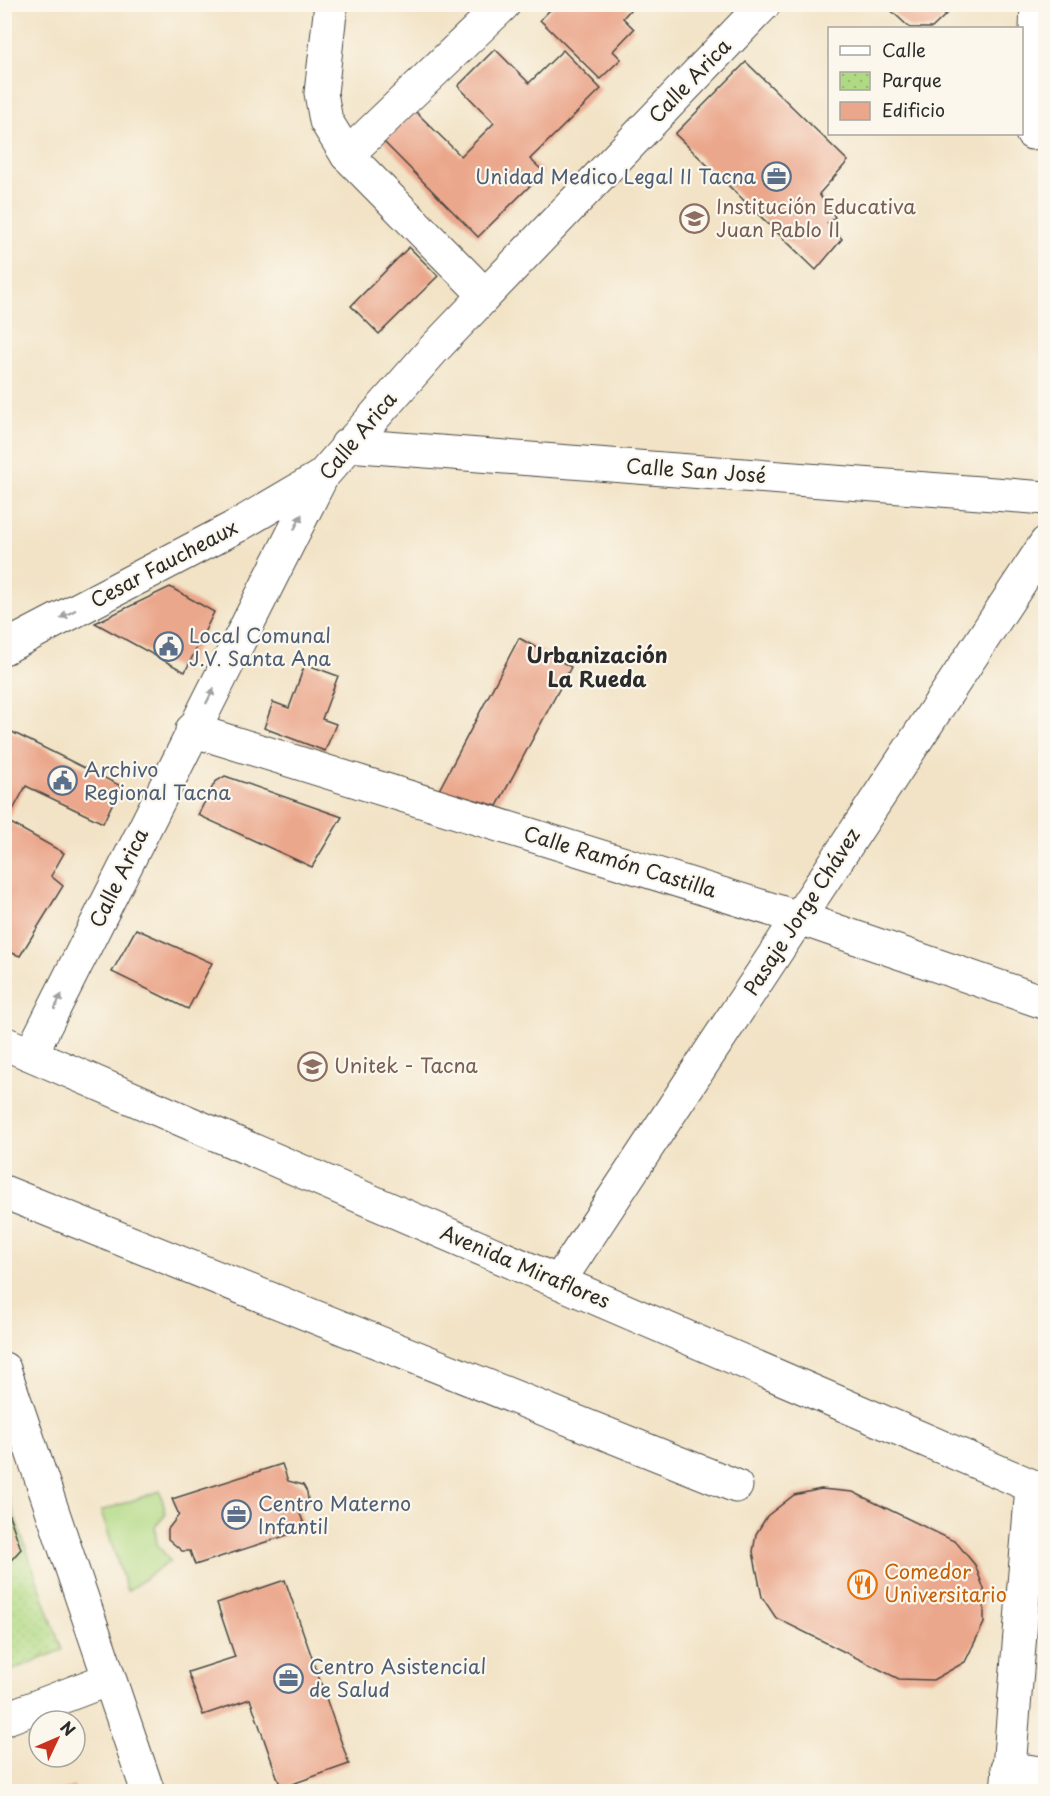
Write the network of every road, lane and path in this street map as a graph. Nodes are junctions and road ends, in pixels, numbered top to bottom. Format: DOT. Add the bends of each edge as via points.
graph roads {
  1 [pos="331,4"];
  2 [pos="504,4"];
  3 [pos="764,4"];
  4 [pos="1037,4"];
  5 [pos="1032,133"];
  6 [pos="347,155"];
  7 [pos="485,295"];
  8 [pos="347,445"];
  9 [pos="322,476"];
  10 [pos="1046,498"];
  11 [pos="1046,543"];
  12 [pos="4,648"];
  13 [pos="192,730"];
  14 [pos="799,918"];
  15 [pos="1046,1003"];
  16 [pos="18,1048"];
  17 [pos="4,1192"];
  18 [pos="559,1281"];
  19 [pos="4,1369"];
  20 [pos="736,1486"];
  21 [pos="1039,1490"];
  22 [pos="109,1678"];
  23 [pos="4,1719"];
  24 [pos="1046,1774"];
  25 [pos="1007,1780"];
  26 [pos="148,1791"];
  1 -- 6 [label="street" via="321,93 326,120"];
  2 -- 6 [label="street"];
  3 -- 7 [label="street, Calle Arica"];
  4 -- 5 [label="street"];
  6 -- 7 [label="street"];
  7 -- 8 [label="street, Calle Arica"];
  8 -- 9 [label="street, Calle Arica"];
  8 -- 10 [label="street, Calle San José"];
  9 -- 12 [label="street, Cesar Faucheaux, one-way" via="237,526"];
  13 -- 9 [label="street, Calle Arica, one-way"];
  11 -- 14 [label="street, Pasaje Jorge Chávez"];
  13 -- 14 [label="street, Calle Ramón Castilla"];
  16 -- 13 [label="street, Calle Arica, one-way"];
  14 -- 15 [label="street, Calle Ramón Castilla"];
  14 -- 18 [label="street, Pasaje Jorge Chávez"];
  16 -- 18 [label="street, Avenida Miraflores"];
  17 -- 20 [label="street"];
  18 -- 21 [label="street, Avenida Miraflores"];
  19 -- 22 [label="street"];
  21 -- 25 [label="street"];
  22 -- 23 [label="street"];
  22 -- 26 [label="street"];
  24 -- 25 [label="street"];
}
